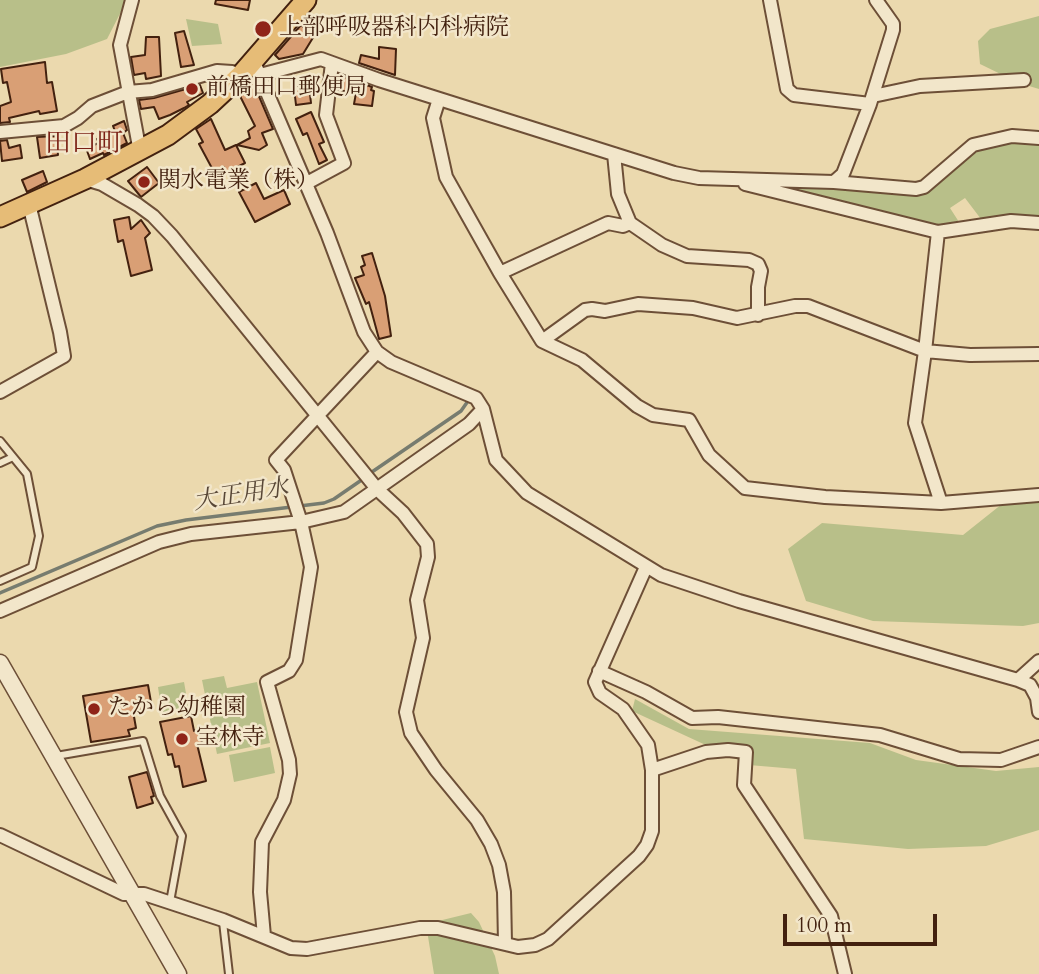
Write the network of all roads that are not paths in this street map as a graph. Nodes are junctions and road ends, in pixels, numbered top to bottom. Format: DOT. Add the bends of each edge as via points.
graph roads {
  1 [pos="132,0"];
  2 [pos="306,0"];
  3 [pos="770,0"];
  4 [pos="876,0"];
  5 [pos="332,63"];
  6 [pos="257,68"];
  7 [pos="240,76"];
  8 [pos="1024,80"];
  9 [pos="128,92"];
  10 [pos="439,99"];
  11 [pos="872,100"];
  12 [pos="0,132"];
  13 [pos="1039,138"];
  14 [pos="139,152"];
  15 [pos="614,154"];
  16 [pos="85,179"];
  17 [pos="730,179"];
  18 [pos="834,182"];
  19 [pos="305,184"];
  20 [pos="29,204"];
  21 [pos="0,217"];
  22 [pos="630,223"];
  23 [pos="1039,223"];
  24 [pos="938,232"];
  25 [pos="500,273"];
  26 [pos="758,315"];
  27 [pos="542,341"];
  28 [pos="926,351"];
  29 [pos="377,352"];
  30 [pos="1039,354"];
  31 [pos="0,392"];
  32 [pos="482,409"];
  33 [pos="319,415"];
  34 [pos="0,441"];
  35 [pos="13,457"];
  36 [pos="0,463"];
  37 [pos="375,486"];
  38 [pos="1039,495"];
  39 [pos="941,503"];
  40 [pos="298,512"];
  41 [pos="646,567"];
  42 [pos="0,581"];
  43 [pos="0,611"];
  44 [pos="1039,662"];
  45 [pos="0,663"];
  46 [pos="599,671"];
  47 [pos="1018,680"];
  48 [pos="1039,712"];
  49 [pos="1039,747"];
  50 [pos="54,756"];
  51 [pos="652,770"];
  52 [pos="0,835"];
  53 [pos="134,895"];
  54 [pos="170,903"];
  55 [pos="223,920"];
  56 [pos="264,936"];
  57 [pos="505,943"];
  58 [pos="178,974"];
  59 [pos="229,974"];
  60 [pos="845,974"];
  1 -- 9 [label="street" via="120,45"];
  2 -- 6 [label="highway"];
  3 -- 11 [label="street" via="787,89 794,95"];
  4 -- 11 [label="street" via="894,30"];
  5 -- 6 [label="street" via="321,59"];
  5 -- 10 [label="street"];
  5 -- 19 [label="street" via="326,115 344,163"];
  6 -- 7 [label="highway"];
  6 -- 19 [label="street"];
  7 -- 9 [label="street" via="217,71 152,90"];
  7 -- 14 [label="highway" via="210,104"];
  8 -- 11 [label="street" via="920,86"];
  9 -- 12 [label="street" via="92,106 64,125"];
  9 -- 14 [label="street"];
  10 -- 15 [label="street"];
  10 -- 25 [label="street" via="433,118 446,177"];
  11 -- 18 [label="street" via="843,174"];
  13 -- 18 [label="street" via="1012,136 973,145 916,189"];
  14 -- 16 [label="highway"];
  15 -- 17 [label="street" via="674,173"];
  15 -- 22 [label="street" via="618,194"];
  16 -- 20 [label="highway"];
  16 -- 33 [label="street" via="102,184 153,216"];
  17 -- 18 [label="street"];
  17 -- 24 [label="street"];
  19 -- 29 [label="street" via="364,332"];
  20 -- 21 [label="highway"];
  20 -- 31 [label="street" via="64,356"];
  22 -- 25 [label="street" via="608,223"];
  22 -- 26 [label="street" via="687,256 758,264"];
  23 -- 24 [label="street" via="1011,221"];
  24 -- 28 [label="street"];
  25 -- 27 [label="street"];
  26 -- 27 [label="street" via="737,318 693,308 638,304 592,309"];
  26 -- 28 [label="street" via="808,306"];
  27 -- 39 [label="street" via="582,360 653,415 689,420 709,455 745,488"];
  28 -- 30 [label="street"];
  28 -- 39 [label="street" via="915,423"];
  29 -- 32 [label="street" via="476,398"];
  29 -- 33 [label="street"];
  32 -- 37 [label="street" via="469,424"];
  32 -- 41 [label="street" via="496,460 527,494"];
  33 -- 37 [label="street"];
  33 -- 40 [label="street" via="276,460"];
  34 -- 35 [label="lane"];
  35 -- 36 [label="lane"];
  35 -- 42 [label="lane" via="27,474 39,536 32,566"];
  37 -- 40 [label="street" via="344,512"];
  37 -- 57 [label="street" via="427,544 417,600 423,638 407,712 411,733 491,844 504,892"];
  38 -- 39 [label="street"];
  40 -- 43 [label="street" via="159,542"];
  40 -- 56 [label="street" via="312,567 296,660 289,671 267,682 290,774 284,800 262,842"];
  41 -- 46 [label="street"];
  41 -- 47 [label="street" via="739,601"];
  44 -- 47 [label="street"];
  45 -- 50 [label="street"];
  46 -- 49 [label="street" via="691,718 880,735 959,759 1001,760"];
  46 -- 51 [label="street" via="595,682 600,693 623,709 648,745"];
  47 -- 48 [label="street" via="1030,685"];
  50 -- 53 [label="street"];
  50 -- 54 [label="lane" via="143,741 160,796 182,836"];
  51 -- 57 [label="street" via="652,831 639,856 548,939 518,947"];
  51 -- 60 [label="street" via="706,751 746,752 744,785 831,916"];
  52 -- 53 [label="street"];
  53 -- 54 [label="street"];
  53 -- 58 [label="street"];
  54 -- 55 [label="street"];
  55 -- 56 [label="street"];
  55 -- 59 [label="lane"];
  56 -- 57 [label="street" via="291,948 307,949 407,929 438,928"];
}
